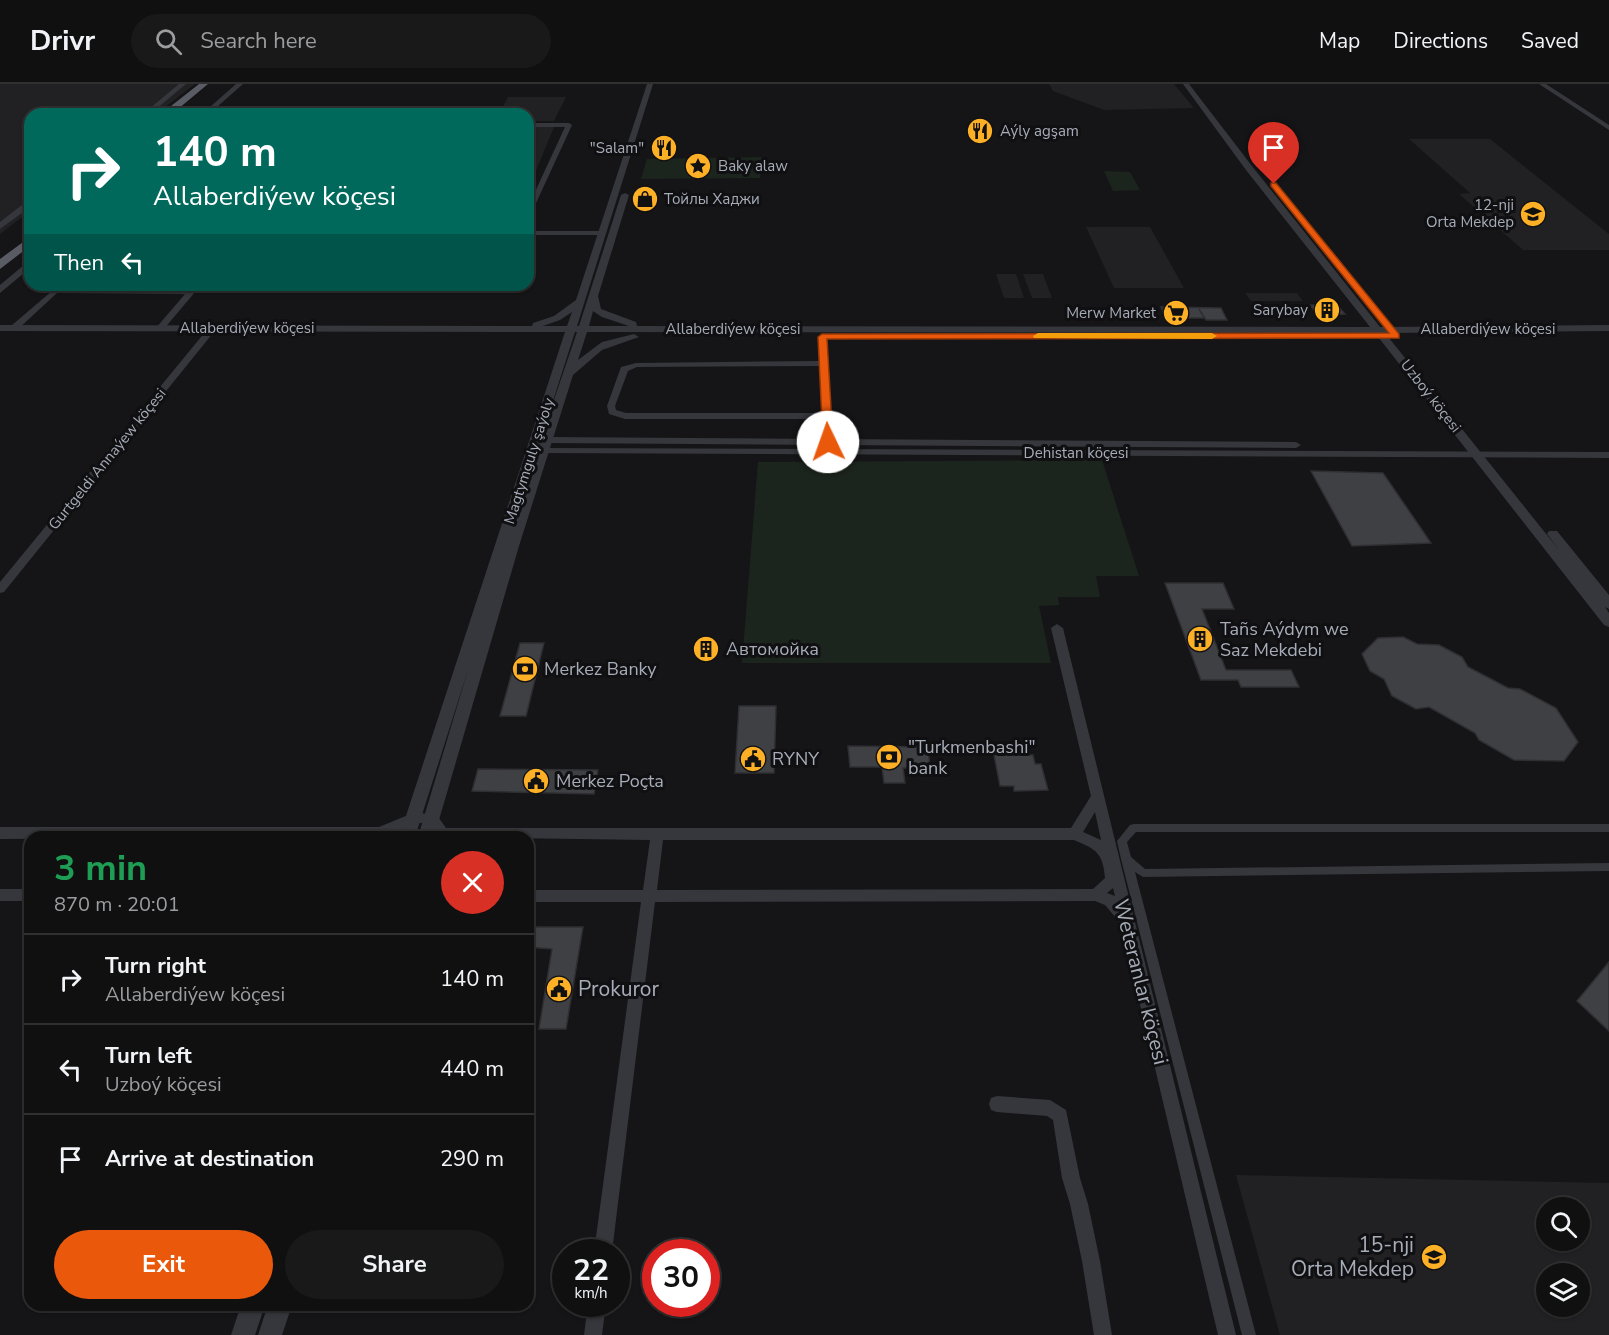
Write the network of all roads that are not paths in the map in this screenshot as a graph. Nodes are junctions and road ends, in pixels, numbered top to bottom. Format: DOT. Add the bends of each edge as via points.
graph roads {
  1 [pos="183,84"];
  2 [pos="204,84"];
  3 [pos="240,84"];
  4 [pos="650,84"];
  5 [pos="658,84"];
  6 [pos="1186,84"];
  7 [pos="1193,84"];
  8 [pos="1542,84"];
  9 [pos="1552,84"];
  10 [pos="161,108"];
  11 [pos="174,108"];
  12 [pos="212,108"];
  13 [pos="1609,121"];
  14 [pos="534,125"];
  15 [pos="1609,128"];
  16 [pos="534,201"];
  17 [pos="24,208"];
  18 [pos="0,226"];
  19 [pos="24,231"];
  20 [pos="534,233"];
  21 [pos="603,233"];
  22 [pos="24,245"];
  23 [pos="0,251"];
  24 [pos="0,265"];
  25 [pos="24,268"];
  26 [pos="0,290"];
  27 [pos="55,291"];
  28 [pos="191,291"];
  29 [pos="593,294"];
  30 [pos="580,301"];
  31 [pos="0,328"];
  32 [pos="14,328"];
  33 [pos="160,328"];
  34 [pos="213,328"];
  35 [pos="684,328"];
  36 [pos="1609,328"];
  37 [pos="515,329"];
  38 [pos="570,333"];
  39 [pos="583,333"];
  40 [pos="1387,333"];
  41 [pos="0,335"];
  42 [pos="206,336"];
  43 [pos="1609,336"];
  44 [pos="634,337"];
  45 [pos="822,337"];
  46 [pos="824,363"];
  47 [pos="566,383"];
  48 [pos="827,416"];
  49 [pos="828,442"];
  50 [pos="545,446"];
  51 [pos="1609,447"];
  52 [pos="1480,451"];
  53 [pos="1609,455"];
  54 [pos="0,589"];
  55 [pos="1609,604"];
  56 [pos="1609,622"];
  57 [pos="1057,628"];
  58 [pos="1097,796"];
  59 [pos="413,818"];
  60 [pos="431,818"];
  61 [pos="1609,828"];
  62 [pos="384,831"];
  63 [pos="409,831"];
  64 [pos="428,831"];
  65 [pos="441,831"];
  66 [pos="0,832"];
  67 [pos="24,832"];
  68 [pos="534,834"];
  69 [pos="657,834"];
  70 [pos="1075,834"];
  71 [pos="1110,858"];
  72 [pos="1126,859"];
  73 [pos="1609,867"];
  74 [pos="648,894"];
  75 [pos="0,895"];
  76 [pos="1096,895"];
  77 [pos="24,896"];
  78 [pos="534,896"];
  79 [pos="1128,923"];
  80 [pos="997,1104"];
  81 [pos="605,1239"];
  82 [pos="251,1311"];
  83 [pos="278,1311"];
  84 [pos="595,1317"];
  85 [pos="243,1335"];
  86 [pos="270,1335"];
  87 [pos="593,1335"];
  88 [pos="1103,1335"];
  89 [pos="1227,1335"];
  90 [pos="1249,1335"];
  1 -- 10 [label="street"];
  2 -- 11 [label="highway"];
  3 -- 12 [label="street"];
  4 -- 21 [label="street, Magtymguly şaýoly"];
  5 -- 29 [label="street, Magtymguly şaýoly"];
  6 -- 40 [label="street, Uzboý köçesi" via="1249,168"];
  7 -- 40 [label="street, Uzboý köçesi"];
  8 -- 15 [label="street"];
  9 -- 13 [label="street"];
  14 -- 16 [label="street" via="569,125"];
  17 -- 18 [label="street"];
  19 -- 23 [label="highway"];
  20 -- 21 [label="street"];
  21 -- 30 [label="street, Magtymguly şaýoly"];
  22 -- 24 [label="highway"];
  25 -- 26 [label="street"];
  27 -- 32 [label="street"];
  28 -- 33 [label="street"];
  29 -- 35 [label="street" via="597,310 605,315 645,326"];
  29 -- 39 [label="street, Magtymguly şaýoly"];
  30 -- 37 [label="street" via="557,318"];
  30 -- 38 [label="street, Magtymguly şaýoly"];
  31 -- 32 [label="street, Allaberdiýew köçesi"];
  32 -- 33 [label="street, Allaberdiýew köçesi"];
  33 -- 34 [label="street, Allaberdiýew köçesi"];
  34 -- 37 [label="street, Allaberdiýew köçesi"];
  34 -- 42 [label="street, Gurtgeldi Annaýew köçesi"];
  35 -- 39 [label="street, Allaberdiýew köçesi"];
  35 -- 40 [label="street, Allaberdiýew köçesi"];
  36 -- 40 [label="street, Allaberdiýew köçesi"];
  37 -- 38 [label="street, Allaberdiýew köçesi"];
  38 -- 39 [label="street, Allaberdiýew köçesi"];
  38 -- 42 [label="street, Allaberdiýew köçesi"];
  38 -- 59 [label="street, Magtymguly şaýoly"];
  39 -- 44 [label="street, Allaberdiýew köçesi"];
  39 -- 47 [label="street, Magtymguly şaýoly"];
  40 -- 43 [label="street, Allaberdiýew köçesi"];
  40 -- 45 [label="street, Allaberdiýew köçesi"];
  40 -- 52 [label="street, Uzboý köçesi"];
  41 -- 42 [label="street, Allaberdiýew köçesi"];
  42 -- 54 [label="street, Gurtgeldi Annaýew köçesi"];
  44 -- 45 [label="street, Allaberdiýew köçesi"];
  44 -- 47 [label="street" via="613,340 592,351"];
  45 -- 46 [label="street"];
  46 -- 48 [label="street"];
  46 -- 48 [label="street" via="636,365 624,369 611,406 612,412 625,416"];
  47 -- 50 [label="street, Magtymguly şaýoly"];
  48 -- 49 [label="street"];
  49 -- 50 [label="street, Dehistan köçesi"];
  49 -- 52 [label="street, Dehistan köçesi"];
  50 -- 52 [label="street, Dehistan köçesi"];
  50 -- 60 [label="street, Magtymguly şaýoly"];
  51 -- 52 [label="street, Dehistan köçesi"];
  52 -- 53 [label="street, Dehistan köçesi"];
  52 -- 55 [label="street, Uzboý köçesi"];
  52 -- 56 [label="street, Uzboý köçesi"];
  57 -- 58 [label="street, Weteranlar köçesi"];
  58 -- 70 [label="street"];
  58 -- 71 [label="street, Weteranlar köçesi"];
  59 -- 60 [label="street"];
  59 -- 62 [label="street"];
  59 -- 63 [label="street, Magtymguly şaýoly"];
  60 -- 64 [label="street, Magtymguly şaýoly"];
  60 -- 65 [label="street"];
  61 -- 72 [label="street" via="1134,828 1122,841"];
  66 -- 67 [label="street"];
  68 -- 69 [label="street"];
  69 -- 70 [label="street"];
  69 -- 74 [label="street"];
  70 -- 71 [label="street" via="1097,843"];
  71 -- 76 [label="street" via="1112,880"];
  71 -- 79 [label="street, Weteranlar köçesi"];
  72 -- 73 [label="street" via="1143,873"];
  72 -- 90 [label="street"];
  74 -- 76 [label="street"];
  74 -- 78 [label="street"];
  74 -- 81 [label="street"];
  75 -- 77 [label="street"];
  76 -- 79 [label="street" via="1110,901"];
  79 -- 89 [label="street, Weteranlar köçesi"];
  80 -- 88 [label="street" via="1050,1108 1060,1116"];
  82 -- 85 [label="street"];
  83 -- 86 [label="street"];
  84 -- 87 [label="street"];
}
